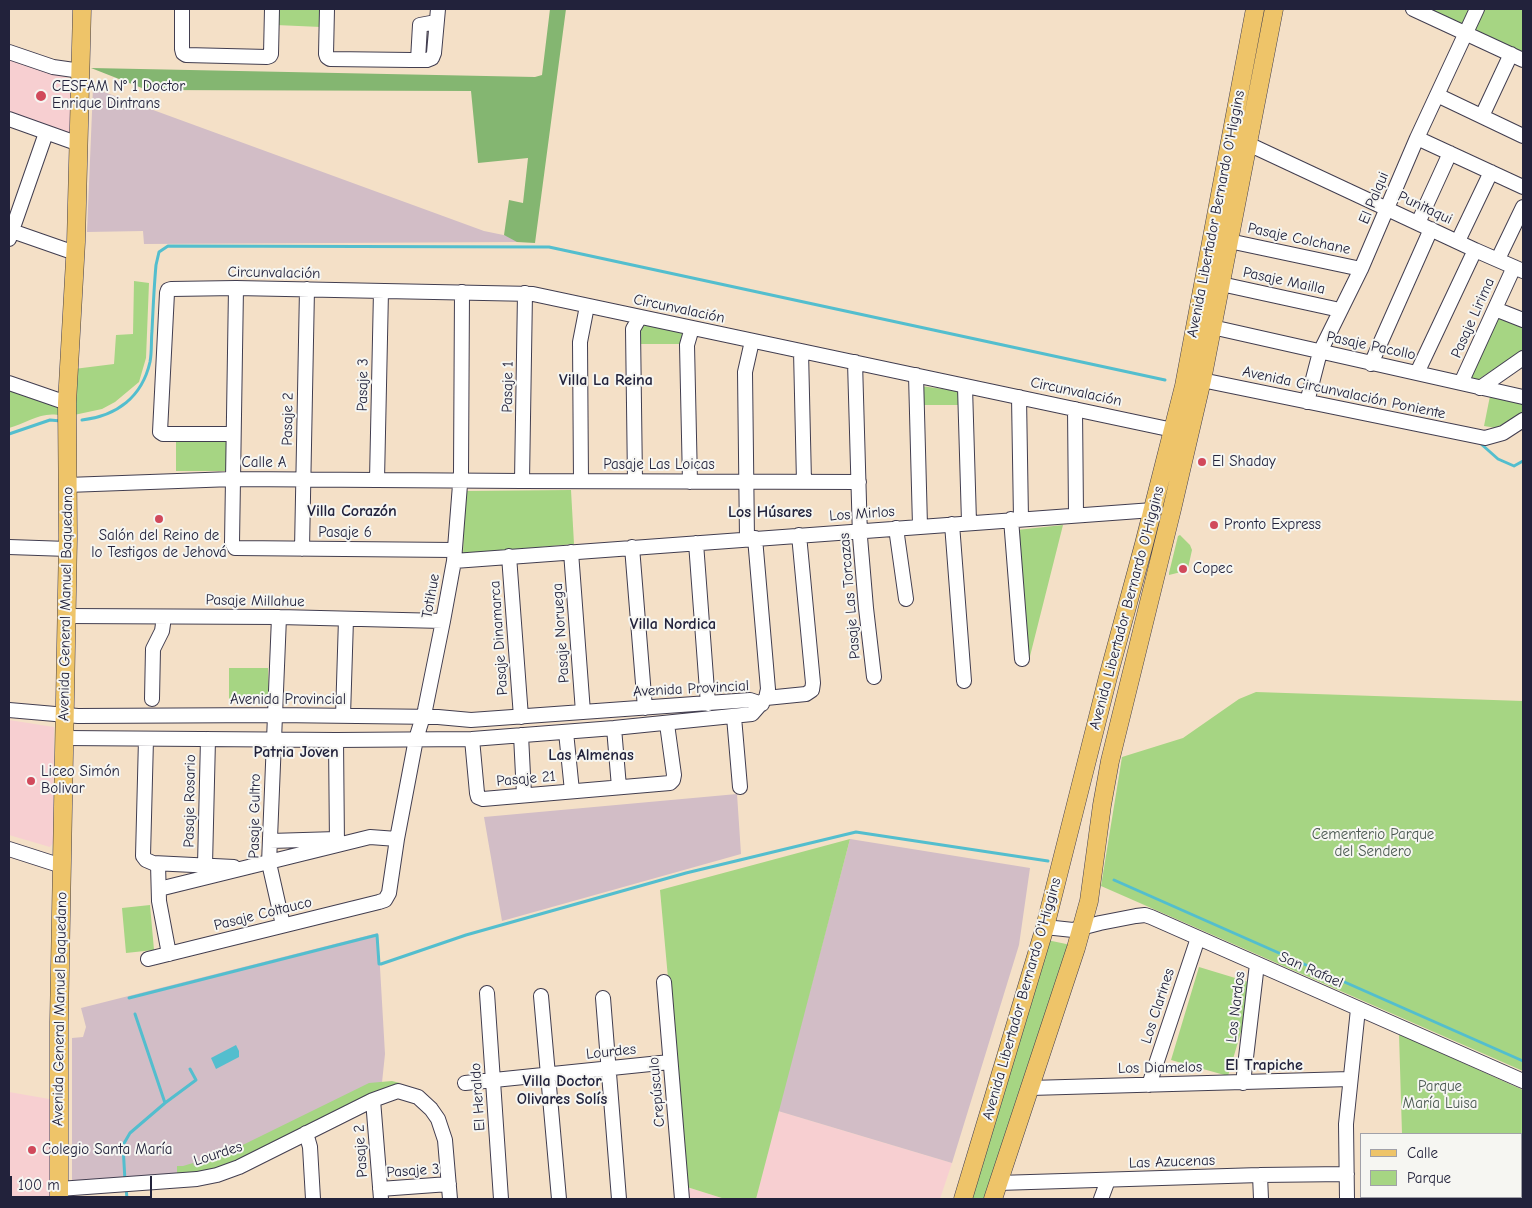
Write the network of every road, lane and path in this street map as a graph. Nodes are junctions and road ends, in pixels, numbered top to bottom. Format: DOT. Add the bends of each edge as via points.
graph roads {
  1 [pos="82,9"];
  2 [pos="182,9"];
  3 [pos="272,9"];
  4 [pos="327,9"];
  5 [pos="1255,9"];
  6 [pos="1274,9"];
  7 [pos="1413,9"];
  8 [pos="1477,9"];
  9 [pos="437,16"];
  10 [pos="1465,33"];
  11 [pos="9,52"];
  12 [pos="1517,57"];
  13 [pos="80,71"];
  14 [pos="1437,95"];
  15 [pos="1482,116"];
  16 [pos="9,120"];
  17 [pos="46,133"];
  18 [pos="1523,136"];
  19 [pos="1417,138"];
  20 [pos="78,144"];
  21 [pos="1229,144"];
  22 [pos="1247,150"];
  23 [pos="1450,153"];
  24 [pos="1491,172"];
  25 [pos="1523,187"];
  26 [pos="1523,207"];
  27 [pos="1388,208"];
  28 [pos="1418,223"];
  29 [pos="1432,229"];
  30 [pos="10,234"];
  31 [pos="1229,240"];
  32 [pos="1458,242"];
  33 [pos="1475,250"];
  34 [pos="75,253"];
  35 [pos="1498,259"];
  36 [pos="1519,269"];
  37 [pos="1361,270"];
  38 [pos="1221,284"];
  39 [pos="236,288"];
  40 [pos="307,290"];
  41 [pos="381,291"];
  42 [pos="462,292"];
  43 [pos="525,293"];
  44 [pos="587,306"];
  45 [pos="1495,309"];
  46 [pos="1340,310"];
  47 [pos="640,317"];
  48 [pos="1523,320"];
  49 [pos="1212,327"];
  50 [pos="692,328"];
  51 [pos="752,341"];
  52 [pos="801,351"];
  53 [pos="1320,352"];
  54 [pos="1523,358"];
  55 [pos="855,362"];
  56 [pos="1372,364"];
  57 [pos="1417,373"];
  58 [pos="916,375"];
  59 [pos="1194,379"];
  60 [pos="9,383"];
  61 [pos="1461,383"];
  62 [pos="965,387"];
  63 [pos="1480,388"];
  64 [pos="1019,397"];
  65 [pos="1523,398"];
  66 [pos="1307,402"];
  67 [pos="67,403"];
  68 [pos="1075,409"];
  69 [pos="1523,420"];
  70 [pos="1173,430"];
  71 [pos="234,434"];
  72 [pos="233,479"];
  73 [pos="303,479"];
  74 [pos="377,480"];
  75 [pos="460,481"];
  76 [pos="522,481"];
  77 [pos="581,481"];
  78 [pos="635,482"];
  79 [pos="690,482"];
  80 [pos="746,482"];
  81 [pos="804,482"];
  82 [pos="859,482"];
  83 [pos="67,485"];
  84 [pos="1153,510"];
  85 [pos="1076,514"];
  86 [pos="1016,519"];
  87 [pos="969,522"];
  88 [pos="952,524"];
  89 [pos="920,526"];
  90 [pos="896,528"];
  91 [pos="860,531"];
  92 [pos="799,535"];
  93 [pos="751,539"];
  94 [pos="696,543"];
  95 [pos="9,547"];
  96 [pos="632,547"];
  97 [pos="68,549"];
  98 [pos="302,549"];
  99 [pos="571,552"];
  100 [pos="454,555"];
  101 [pos="509,556"];
  102 [pos="906,599"];
  103 [pos="67,616"];
  104 [pos="164,616"];
  105 [pos="279,617"];
  106 [pos="346,619"];
  107 [pos="443,621"];
  108 [pos="1022,658"];
  109 [pos="874,677"];
  110 [pos="964,681"];
  111 [pos="152,699"];
  112 [pos="764,701"];
  113 [pos="708,704"];
  114 [pos="645,708"];
  115 [pos="9,710"];
  116 [pos="583,712"];
  117 [pos="276,715"];
  118 [pos="65,716"];
  119 [pos="343,716"];
  120 [pos="422,717"];
  121 [pos="734,717"];
  122 [pos="521,718"];
  123 [pos="667,724"];
  124 [pos="614,728"];
  125 [pos="566,732"];
  126 [pos="521,735"];
  127 [pos="65,738"];
  128 [pos="146,739"];
  129 [pos="208,739"];
  130 [pos="274,739"];
  131 [pos="416,739"];
  132 [pos="472,739"];
  133 [pos="336,740"];
  134 [pos="619,787"];
  135 [pos="740,787"];
  136 [pos="572,791"];
  137 [pos="524,795"];
  138 [pos="397,838"];
  139 [pos="270,841"];
  140 [pos="337,842"];
  141 [pos="9,849"];
  142 [pos="270,863"];
  143 [pos="158,864"];
  144 [pos="205,864"];
  145 [pos="62,866"];
  146 [pos="249,868"];
  147 [pos="159,889"];
  148 [pos="385,900"];
  149 [pos="283,925"];
  150 [pos="1045,926"];
  151 [pos="1081,928"];
  152 [pos="1198,938"];
  153 [pos="169,954"];
  154 [pos="148,959"];
  155 [pos="1257,964"];
  156 [pos="664,982"];
  157 [pos="487,993"];
  158 [pos="541,996"];
  159 [pos="603,998"];
  160 [pos="1358,1009"];
  161 [pos="670,1062"];
  162 [pos="609,1068"];
  163 [pos="548,1075"];
  164 [pos="493,1080"];
  165 [pos="1350,1080"];
  166 [pos="1523,1081"];
  167 [pos="465,1083"];
  168 [pos="1243,1083"];
  169 [pos="1149,1085"];
  170 [pos="1030,1088"];
  171 [pos="373,1100"];
  172 [pos="306,1133"];
  173 [pos="1347,1174"];
  174 [pos="1260,1175"];
  175 [pos="1108,1180"];
  176 [pos="449,1184"];
  177 [pos="996,1191"];
  178 [pos="59,1194"];
  179 [pos="380,1194"];
  180 [pos="313,1199"];
  181 [pos="450,1199"];
  182 [pos="501,1199"];
  183 [pos="559,1199"];
  184 [pos="619,1199"];
  185 [pos="682,1199"];
  186 [pos="963,1199"];
  187 [pos="1101,1199"];
  188 [pos="1261,1199"];
  189 [pos="1348,1199"];
  1 -- 13 [label="main road, Avenida General Manuel Baquedano"];
  2 -- 3 [label="street" via="182,49 186,55 267,58 271,54"];
  4 -- 9 [label="street" via="326,54 330,59 432,58"];
  5 -- 21 [label="main road, Avenida Libertador Bernardo O'Higgins"];
  6 -- 22 [label="main road, Avenida Libertador Bernardo O'Higgins"];
  7 -- 10 [label="street"];
  8 -- 10 [label="street, El Palqui"];
  10 -- 12 [label="street"];
  10 -- 14 [label="street, El Palqui"];
  11 -- 13 [label="street" via="53,67"];
  12 -- 15 [label="street"];
  13 -- 20 [label="main road, Avenida General Manuel Baquedano"];
  14 -- 15 [label="street"];
  14 -- 19 [label="street, El Palqui"];
  15 -- 18 [label="street"];
  16 -- 17 [label="street"];
  17 -- 20 [label="street"];
  17 -- 30 [label="street"];
  19 -- 23 [label="street"];
  19 -- 27 [label="street, El Palqui"];
  20 -- 34 [label="main road, Avenida General Manuel Baquedano"];
  21 -- 22 [label="main road"];
  21 -- 59 [label="main road, Avenida Libertador Bernardo O'Higgins"];
  22 -- 27 [label="street, Punitaqui"];
  22 -- 31 [label="main road, Avenida Libertador Bernardo O'Higgins"];
  23 -- 24 [label="street"];
  23 -- 28 [label="street"];
  24 -- 25 [label="street"];
  24 -- 32 [label="street"];
  26 -- 35 [label="street"];
  27 -- 28 [label="street, Punitaqui"];
  27 -- 37 [label="street, El Palqui"];
  28 -- 29 [label="street, Punitaqui"];
  29 -- 32 [label="street, Punitaqui"];
  29 -- 56 [label="street"];
  30 -- 34 [label="street"];
  31 -- 37 [label="street, Pasaje Colchane"];
  31 -- 38 [label="main road, Avenida Libertador Bernardo O'Higgins"];
  32 -- 33 [label="street, Punitaqui"];
  33 -- 35 [label="street, Punitaqui"];
  33 -- 57 [label="street"];
  34 -- 67 [label="main road, Avenida General Manuel Baquedano"];
  35 -- 36 [label="street, Punitaqui"];
  36 -- 45 [label="street, Pasaje Lirima"];
  37 -- 46 [label="street, El Palqui"];
  38 -- 46 [label="street, Pasaje Mailla"];
  38 -- 49 [label="main road, Avenida Libertador Bernardo O'Higgins"];
  39 -- 40 [label="street, Circunvalación"];
  39 -- 71 [label="street"];
  39 -- 71 [label="street, Circunvalación" via="168,290 160,428 163,434"];
  40 -- 41 [label="street, Circunvalación"];
  40 -- 73 [label="street, Pasaje 2"];
  41 -- 42 [label="street, Circunvalación"];
  41 -- 74 [label="street, Pasaje 3"];
  42 -- 43 [label="street, Circunvalación"];
  42 -- 75 [label="street, Totihue"];
  43 -- 44 [label="street, Circunvalación"];
  43 -- 76 [label="street, Pasaje 1"];
  44 -- 47 [label="street, Circunvalación"];
  44 -- 77 [label="street" via="580,342"];
  45 -- 48 [label="street"];
  45 -- 61 [label="street, Pasaje Lirima"];
  46 -- 53 [label="street, El Palqui"];
  47 -- 50 [label="street, Circunvalación"];
  47 -- 78 [label="street" via="633,329"];
  49 -- 53 [label="street, Pasaje Pacollo"];
  49 -- 59 [label="main road, Avenida Libertador Bernardo O'Higgins"];
  50 -- 51 [label="street, Circunvalación"];
  50 -- 79 [label="street" via="687,345"];
  51 -- 52 [label="street, Circunvalación"];
  51 -- 80 [label="street" via="745,372"];
  52 -- 55 [label="street, Circunvalación"];
  52 -- 81 [label="street"];
  53 -- 56 [label="street, Pasaje Pacollo"];
  53 -- 66 [label="street, El Palqui"];
  54 -- 63 [label="street"];
  55 -- 58 [label="street, Circunvalación"];
  55 -- 82 [label="street, Pasaje Las Torcazas"];
  56 -- 57 [label="street, Pasaje Pacollo"];
  57 -- 61 [label="street, Pasaje Pacollo"];
  58 -- 62 [label="street, Circunvalación"];
  58 -- 89 [label="street"];
  59 -- 66 [label="street, Avenida Circunvalación Poniente"];
  59 -- 70 [label="main road, Avenida Libertador Bernardo O'Higgins"];
  59 -- 151 [label="main road, Avenida Libertador Bernardo O'Higgins" via="1174,501 1110,761 1089,901"];
  60 -- 67 [label="street"];
  61 -- 63 [label="street, Pasaje Pacollo"];
  62 -- 64 [label="street, Circunvalación"];
  62 -- 87 [label="street"];
  63 -- 65 [label="street, Pasaje Pacollo"];
  64 -- 68 [label="street, Circunvalación"];
  64 -- 86 [label="street"];
  66 -- 69 [label="street, Avenida Circunvalación Poniente" via="1486,438 1503,433"];
  67 -- 83 [label="main road, Avenida General Manuel Baquedano"];
  68 -- 70 [label="street, Circunvalación"];
  68 -- 85 [label="street"];
  70 -- 84 [label="main road, Avenida Libertador Bernardo O'Higgins"];
  71 -- 72 [label="street"];
  72 -- 73 [label="street, Calle A"];
  72 -- 83 [label="street, Calle A"];
  72 -- 98 [label="street, Pasaje 6" via="232,543 235,548"];
  73 -- 74 [label="street, Calle A"];
  73 -- 98 [label="street, Pasaje 2"];
  74 -- 75 [label="street, Calle A"];
  75 -- 76 [label="street, Pasaje Las Loicas"];
  75 -- 100 [label="street, Totihue"];
  76 -- 77 [label="street, Pasaje Las Loicas"];
  77 -- 78 [label="street, Pasaje Las Loicas"];
  78 -- 79 [label="street, Pasaje Las Loicas"];
  79 -- 80 [label="street, Pasaje Las Loicas"];
  80 -- 81 [label="street, Pasaje Las Loicas"];
  80 -- 93 [label="street"];
  81 -- 82 [label="street, Pasaje Las Loicas"];
  82 -- 91 [label="street, Pasaje Las Torcazas"];
  83 -- 97 [label="main road, Avenida General Manuel Baquedano"];
  84 -- 85 [label="street, Los Mirlos"];
  84 -- 150 [label="main road, Avenida Libertador Bernardo O'Higgins"];
  85 -- 86 [label="street, Los Mirlos"];
  86 -- 87 [label="street, Los Mirlos"];
  86 -- 108 [label="street"];
  87 -- 88 [label="street, Los Mirlos"];
  88 -- 89 [label="street, Los Mirlos"];
  88 -- 110 [label="street"];
  89 -- 90 [label="street, Los Mirlos"];
  90 -- 91 [label="street, Los Mirlos"];
  90 -- 102 [label="street"];
  91 -- 92 [label="street, Los Mirlos"];
  91 -- 109 [label="street, Pasaje Las Torcazas"];
  92 -- 93 [label="street, Los Mirlos"];
  92 -- 112 [label="street" via="812,690 806,694"];
  93 -- 94 [label="street, Los Mirlos"];
  93 -- 112 [label="street" via="768,689"];
  94 -- 96 [label="street, Los Mirlos"];
  94 -- 113 [label="street"];
  95 -- 97 [label="street"];
  96 -- 99 [label="street, Los Mirlos"];
  96 -- 114 [label="street"];
  97 -- 103 [label="main road, Avenida General Manuel Baquedano"];
  98 -- 100 [label="street, Pasaje 6"];
  99 -- 101 [label="street, Los Mirlos"];
  99 -- 116 [label="street, Pasaje Noruega"];
  100 -- 101 [label="street, Los Mirlos"];
  100 -- 107 [label="street, Totihue"];
  101 -- 122 [label="street, Pasaje Dinamarca"];
  103 -- 104 [label="street, Pasaje Millahue"];
  103 -- 118 [label="main road, Avenida General Manuel Baquedano"];
  104 -- 105 [label="street, Pasaje Millahue"];
  104 -- 111 [label="street" via="162,631 152,649"];
  105 -- 106 [label="street, Pasaje Millahue"];
  105 -- 117 [label="street, Pasaje Gultro"];
  106 -- 107 [label="street, Pasaje Millahue"];
  106 -- 119 [label="street"];
  107 -- 120 [label="street, Totihue"];
  112 -- 113 [label="street, Avenida Provincial"];
  112 -- 121 [label="street, Avenida Provincial" via="752,714"];
  113 -- 114 [label="street, Avenida Provincial"];
  114 -- 116 [label="street, Avenida Provincial"];
  115 -- 118 [label="street, Avenida Provincial"];
  116 -- 122 [label="street, Avenida Provincial"];
  117 -- 118 [label="street, Avenida Provincial"];
  117 -- 119 [label="street, Avenida Provincial"];
  117 -- 130 [label="street, Pasaje Gultro"];
  118 -- 127 [label="main road, Avenida General Manuel Baquedano"];
  119 -- 120 [label="street, Avenida Provincial"];
  120 -- 122 [label="street, Avenida Provincial" via="471,720"];
  120 -- 131 [label="street, Totihue"];
  121 -- 123 [label="street, Avenida Provincial"];
  121 -- 135 [label="street"];
  123 -- 124 [label="street, Avenida Provincial"];
  123 -- 134 [label="street, Pasaje 21" via="673,780 670,783"];
  124 -- 125 [label="street, Avenida Provincial"];
  124 -- 134 [label="street"];
  125 -- 126 [label="street, Avenida Provincial"];
  125 -- 136 [label="street"];
  126 -- 132 [label="street, Avenida Provincial"];
  126 -- 137 [label="street"];
  127 -- 128 [label="street, Avenida Provincial"];
  127 -- 145 [label="main road, Avenida General Manuel Baquedano"];
  128 -- 129 [label="street, Avenida Provincial"];
  128 -- 143 [label="street" via="143,856"];
  129 -- 130 [label="street, Avenida Provincial"];
  129 -- 144 [label="street, Pasaje Rosario"];
  130 -- 133 [label="street, Avenida Provincial"];
  130 -- 139 [label="street, Pasaje Gultro"];
  131 -- 132 [label="street, Avenida Provincial"];
  131 -- 133 [label="street, Avenida Provincial"];
  131 -- 138 [label="street, Totihue"];
  132 -- 137 [label="street, Pasaje 21" via="478,797"];
  133 -- 140 [label="street"];
  134 -- 136 [label="street, Pasaje 21"];
  136 -- 137 [label="street, Pasaje 21"];
  138 -- 140 [label="street" via="370,837"];
  138 -- 148 [label="street, Totihue" via="389,893"];
  139 -- 140 [label="street"];
  139 -- 142 [label="street, Pasaje Gultro"];
  140 -- 142 [label="street"];
  141 -- 145 [label="street"];
  142 -- 146 [label="street"];
  142 -- 149 [label="street, Pasaje Gultro"];
  143 -- 144 [label="street"];
  143 -- 147 [label="street"];
  144 -- 146 [label="street"];
  145 -- 178 [label="main road, Avenida General Manuel Baquedano"];
  146 -- 147 [label="street"];
  147 -- 153 [label="street"];
  148 -- 149 [label="street, Pasaje Coltauco"];
  149 -- 153 [label="street, Pasaje Coltauco"];
  150 -- 151 [label="street, San Rafael" via="1063,930"];
  150 -- 186 [label="main road, Avenida Libertador Bernardo O'Higgins"];
  151 -- 152 [label="street, San Rafael" via="1145,915"];
  151 -- 170 [label="main road, Avenida Libertador Bernardo O'Higgins"];
  152 -- 155 [label="street, San Rafael"];
  152 -- 169 [label="street, Los Clarines"];
  153 -- 154 [label="street, Pasaje Coltauco"];
  155 -- 160 [label="street, San Rafael"];
  155 -- 168 [label="street, Los Nardos"];
  156 -- 161 [label="street, Crepúsculo"];
  157 -- 164 [label="street, El Heraldo"];
  158 -- 163 [label="street"];
  159 -- 162 [label="street"];
  160 -- 165 [label="street"];
  160 -- 166 [label="street, San Rafael"];
  161 -- 162 [label="street, Lourdes"];
  161 -- 185 [label="street, Crepúsculo"];
  162 -- 163 [label="street, Lourdes"];
  162 -- 184 [label="street"];
  163 -- 164 [label="street, Lourdes"];
  163 -- 183 [label="street"];
  164 -- 167 [label="street, Lourdes"];
  164 -- 182 [label="street, El Heraldo"];
  165 -- 168 [label="street, Los Diamelos"];
  165 -- 173 [label="street" via="1346,1124"];
  168 -- 169 [label="street, Los Diamelos"];
  169 -- 170 [label="street, Los Diamelos"];
  170 -- 177 [label="main road, Avenida Libertador Bernardo O'Higgins"];
  171 -- 172 [label="street, Lourdes"];
  171 -- 176 [label="street, Lourdes" via="398,1090 418,1097 431,1109 442,1129"];
  171 -- 179 [label="street, Pasaje 2"];
  172 -- 178 [label="street, Lourdes" via="239,1167 203,1178"];
  172 -- 180 [label="street" via="310,1147"];
  173 -- 174 [label="street, Las Azucenas"];
  173 -- 189 [label="street"];
  174 -- 175 [label="street, Las Azucenas"];
  174 -- 188 [label="street"];
  175 -- 177 [label="street, Las Azucenas"];
  175 -- 187 [label="street"];
  176 -- 179 [label="street, Pasaje 3"];
  176 -- 181 [label="street, Lourdes"];
}
